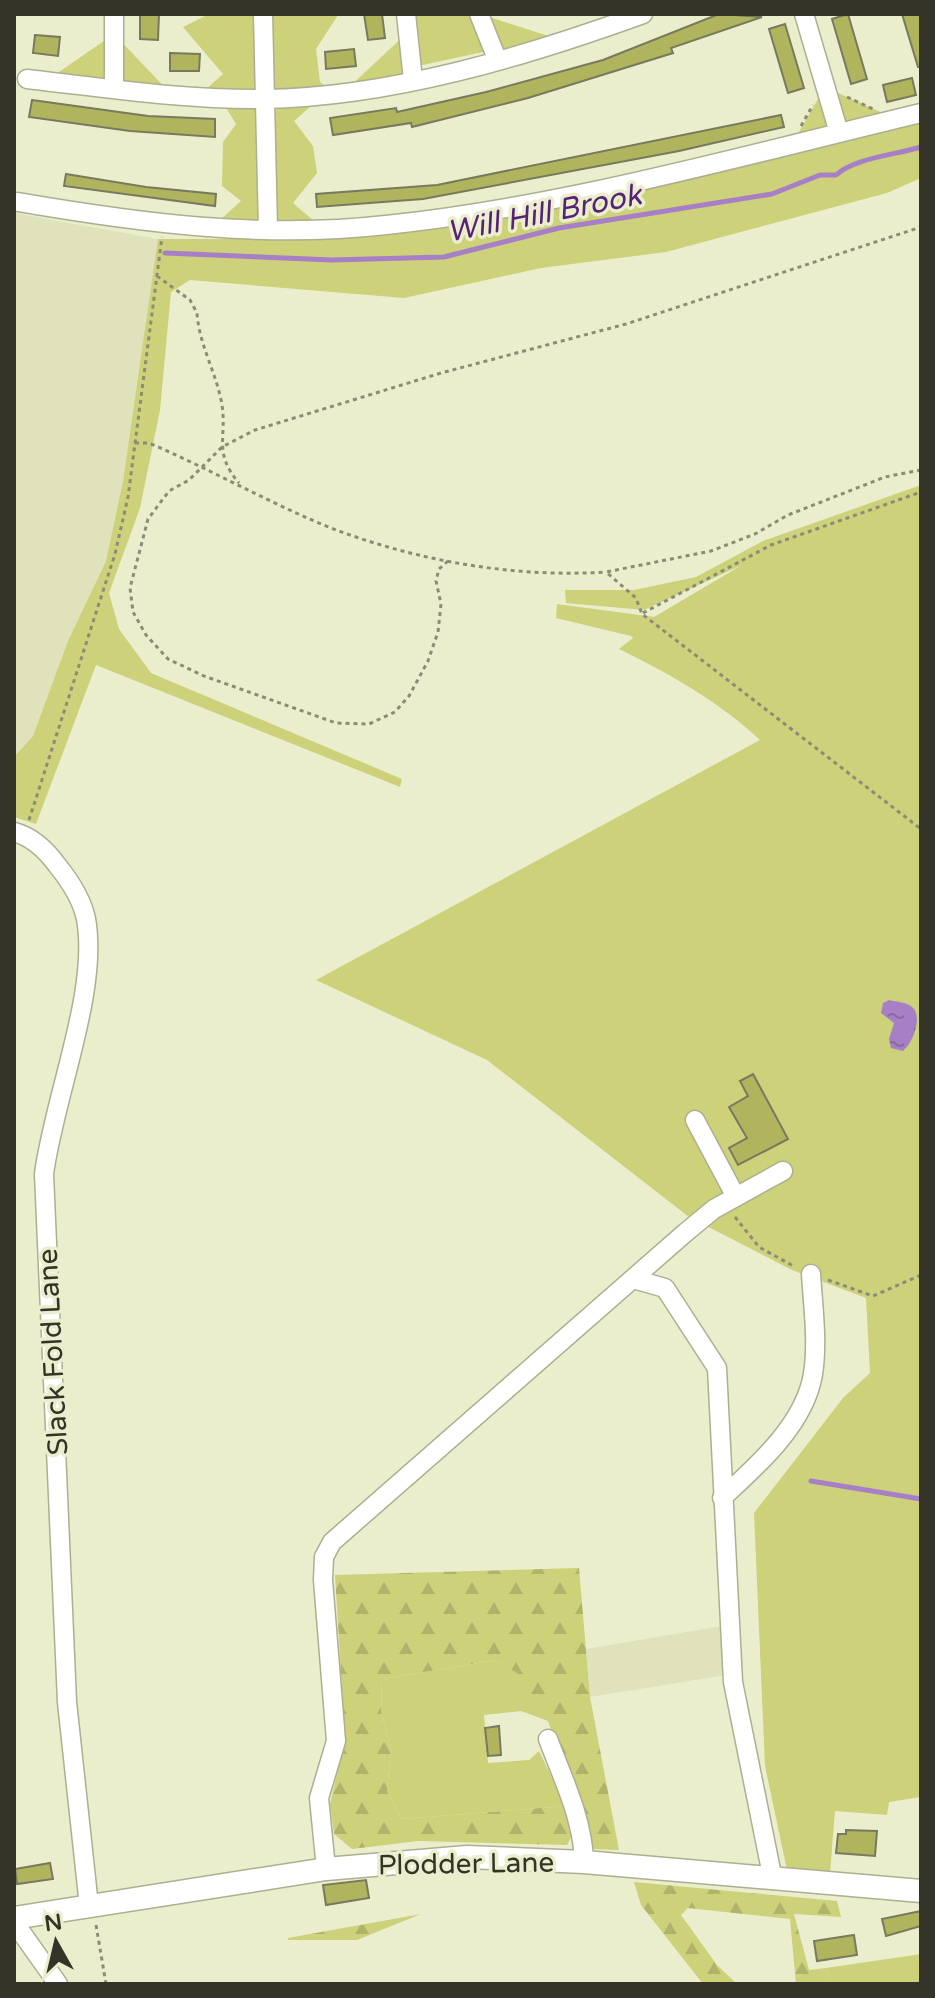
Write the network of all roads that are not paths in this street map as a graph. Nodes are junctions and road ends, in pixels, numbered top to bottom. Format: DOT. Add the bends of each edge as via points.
graph roads {
  1 [pos="114,14"];
  2 [pos="263,14"];
  3 [pos="406,14"];
  4 [pos="479,14"];
  5 [pos="804,14"];
  6 [pos="637,15"];
  7 [pos="497,59"];
  8 [pos="27,79"];
  9 [pos="413,80"];
  10 [pos="114,88"];
  11 [pos="266,99"];
  12 [pos="921,113"];
  13 [pos="839,133"];
  14 [pos="18,202"];
  15 [pos="268,230"];
  16 [pos="19,834"];
  17 [pos="695,1120"];
  18 [pos="783,1171"];
  19 [pos="736,1197"];
  20 [pos="811,1274"];
  21 [pos="633,1279"];
  22 [pos="722,1498"];
  23 [pos="548,1739"];
  24 [pos="584,1862"];
  25 [pos="326,1869"];
  26 [pos="773,1880"];
  27 [pos="921,1891"];
  28 [pos="91,1906"];
  29 [pos="14,1920"];
  30 [pos="58,1984"];
  1 -- 10 [label="street"];
  2 -- 11 [label="street"];
  3 -- 9 [label="street"];
  4 -- 7 [label="street"];
  5 -- 13 [label="street"];
  6 -- 7 [label="street"];
  7 -- 9 [label="street"];
  8 -- 10 [label="street"];
  9 -- 11 [label="street"];
  10 -- 11 [label="street"];
  11 -- 15 [label="street"];
  12 -- 13 [label="street"];
  13 -- 15 [label="street" via="604,188 458,215 384,226"];
  14 -- 15 [label="street" via="164,226"];
  16 -- 28 [label="street, Slack Fold Lane" via="50,855 71,883 87,933 82,1003 44,1174 66,1686"];
  17 -- 19 [label="street"];
  18 -- 19 [label="street"];
  19 -- 21 [label="street" via="714,1209"];
  20 -- 22 [label="street" via="814,1356 808,1391 771,1450"];
  21 -- 22 [label="street" via="665,1288 717,1368"];
  21 -- 25 [label="street" via="332,1542 324,1557 336,1741 319,1798"];
  22 -- 26 [label="street" via="733,1682"];
  23 -- 24 [label="street" via="584,1838"];
  24 -- 25 [label="main road, Plodder Lane" via="467,1857"];
  24 -- 26 [label="main road, Plodder Lane"];
  25 -- 28 [label="main road, Plodder Lane"];
  26 -- 27 [label="main road, Plodder Lane"];
  28 -- 29 [label="main road, Plodder Lane"];
  29 -- 30 [label="street"];
}
